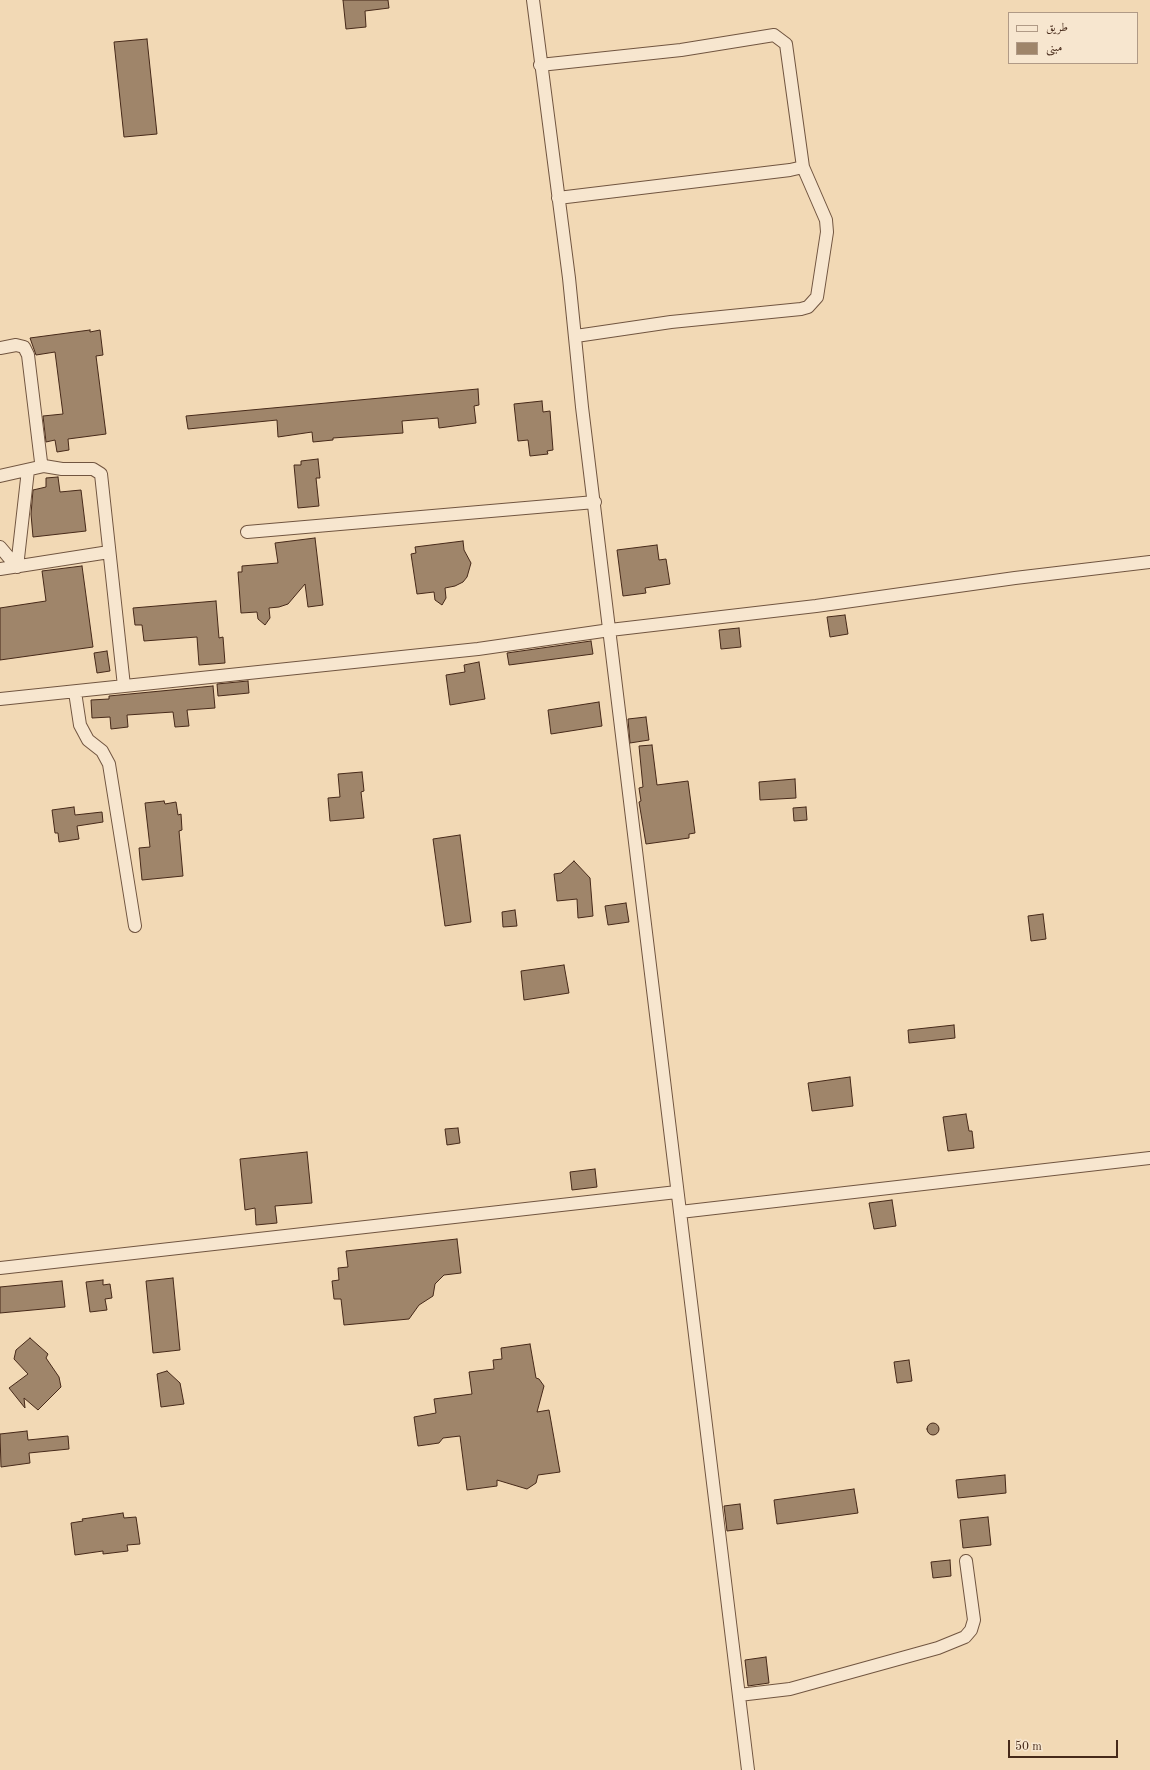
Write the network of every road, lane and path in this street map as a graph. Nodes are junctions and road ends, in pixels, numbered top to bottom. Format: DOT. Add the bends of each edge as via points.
graph roads {
  1 [pos="533,0"];
  2 [pos="540,65"];
  3 [pos="803,167"];
  4 [pos="558,198"];
  5 [pos="576,336"];
  6 [pos="0,348"];
  7 [pos="44,466"];
  8 [pos="28,470"];
  9 [pos="0,476"];
  10 [pos="595,502"];
  11 [pos="247,532"];
  12 [pos="0,547"];
  13 [pos="109,552"];
  14 [pos="1150,562"];
  15 [pos="18,567"];
  16 [pos="0,569"];
  17 [pos="610,630"];
  18 [pos="124,686"];
  19 [pos="75,692"];
  20 [pos="0,699"];
  21 [pos="135,926"];
  22 [pos="1150,1158"];
  23 [pos="677,1192"];
  24 [pos="680,1212"];
  25 [pos="0,1268"];
  26 [pos="966,1561"];
  27 [pos="739,1695"];
  28 [pos="748,1770"];
  1 -- 2 [label="street"];
  2 -- 3 [label="street" via="681,50 774,35 786,44"];
  2 -- 4 [label="street"];
  3 -- 4 [label="street"];
  3 -- 5 [label="street" via="826,220 827,232 817,297 808,307 671,322"];
  4 -- 5 [label="street"];
  5 -- 10 [label="street"];
  6 -- 7 [label="street" via="16,345 24,348 28,355 41,462"];
  7 -- 8 [label="street"];
  7 -- 13 [label="street" via="62,469 93,468 100,474"];
  8 -- 9 [label="street"];
  8 -- 15 [label="street"];
  10 -- 11 [label="street"];
  10 -- 17 [label="street"];
  12 -- 15 [label="street"];
  13 -- 15 [label="street"];
  13 -- 18 [label="street"];
  14 -- 17 [label="street"];
  15 -- 16 [label="street"];
  17 -- 18 [label="street" via="478,649"];
  17 -- 23 [label="street"];
  18 -- 19 [label="street"];
  19 -- 20 [label="street"];
  19 -- 21 [label="street" via="80,725 88,740 102,751 109,764"];
  22 -- 24 [label="street"];
  23 -- 24 [label="street"];
  23 -- 25 [label="street"];
  24 -- 27 [label="street"];
  26 -- 27 [label="street" via="974,1620 971,1630 965,1637 938,1648 790,1689"];
  27 -- 28 [label="street"];
}
